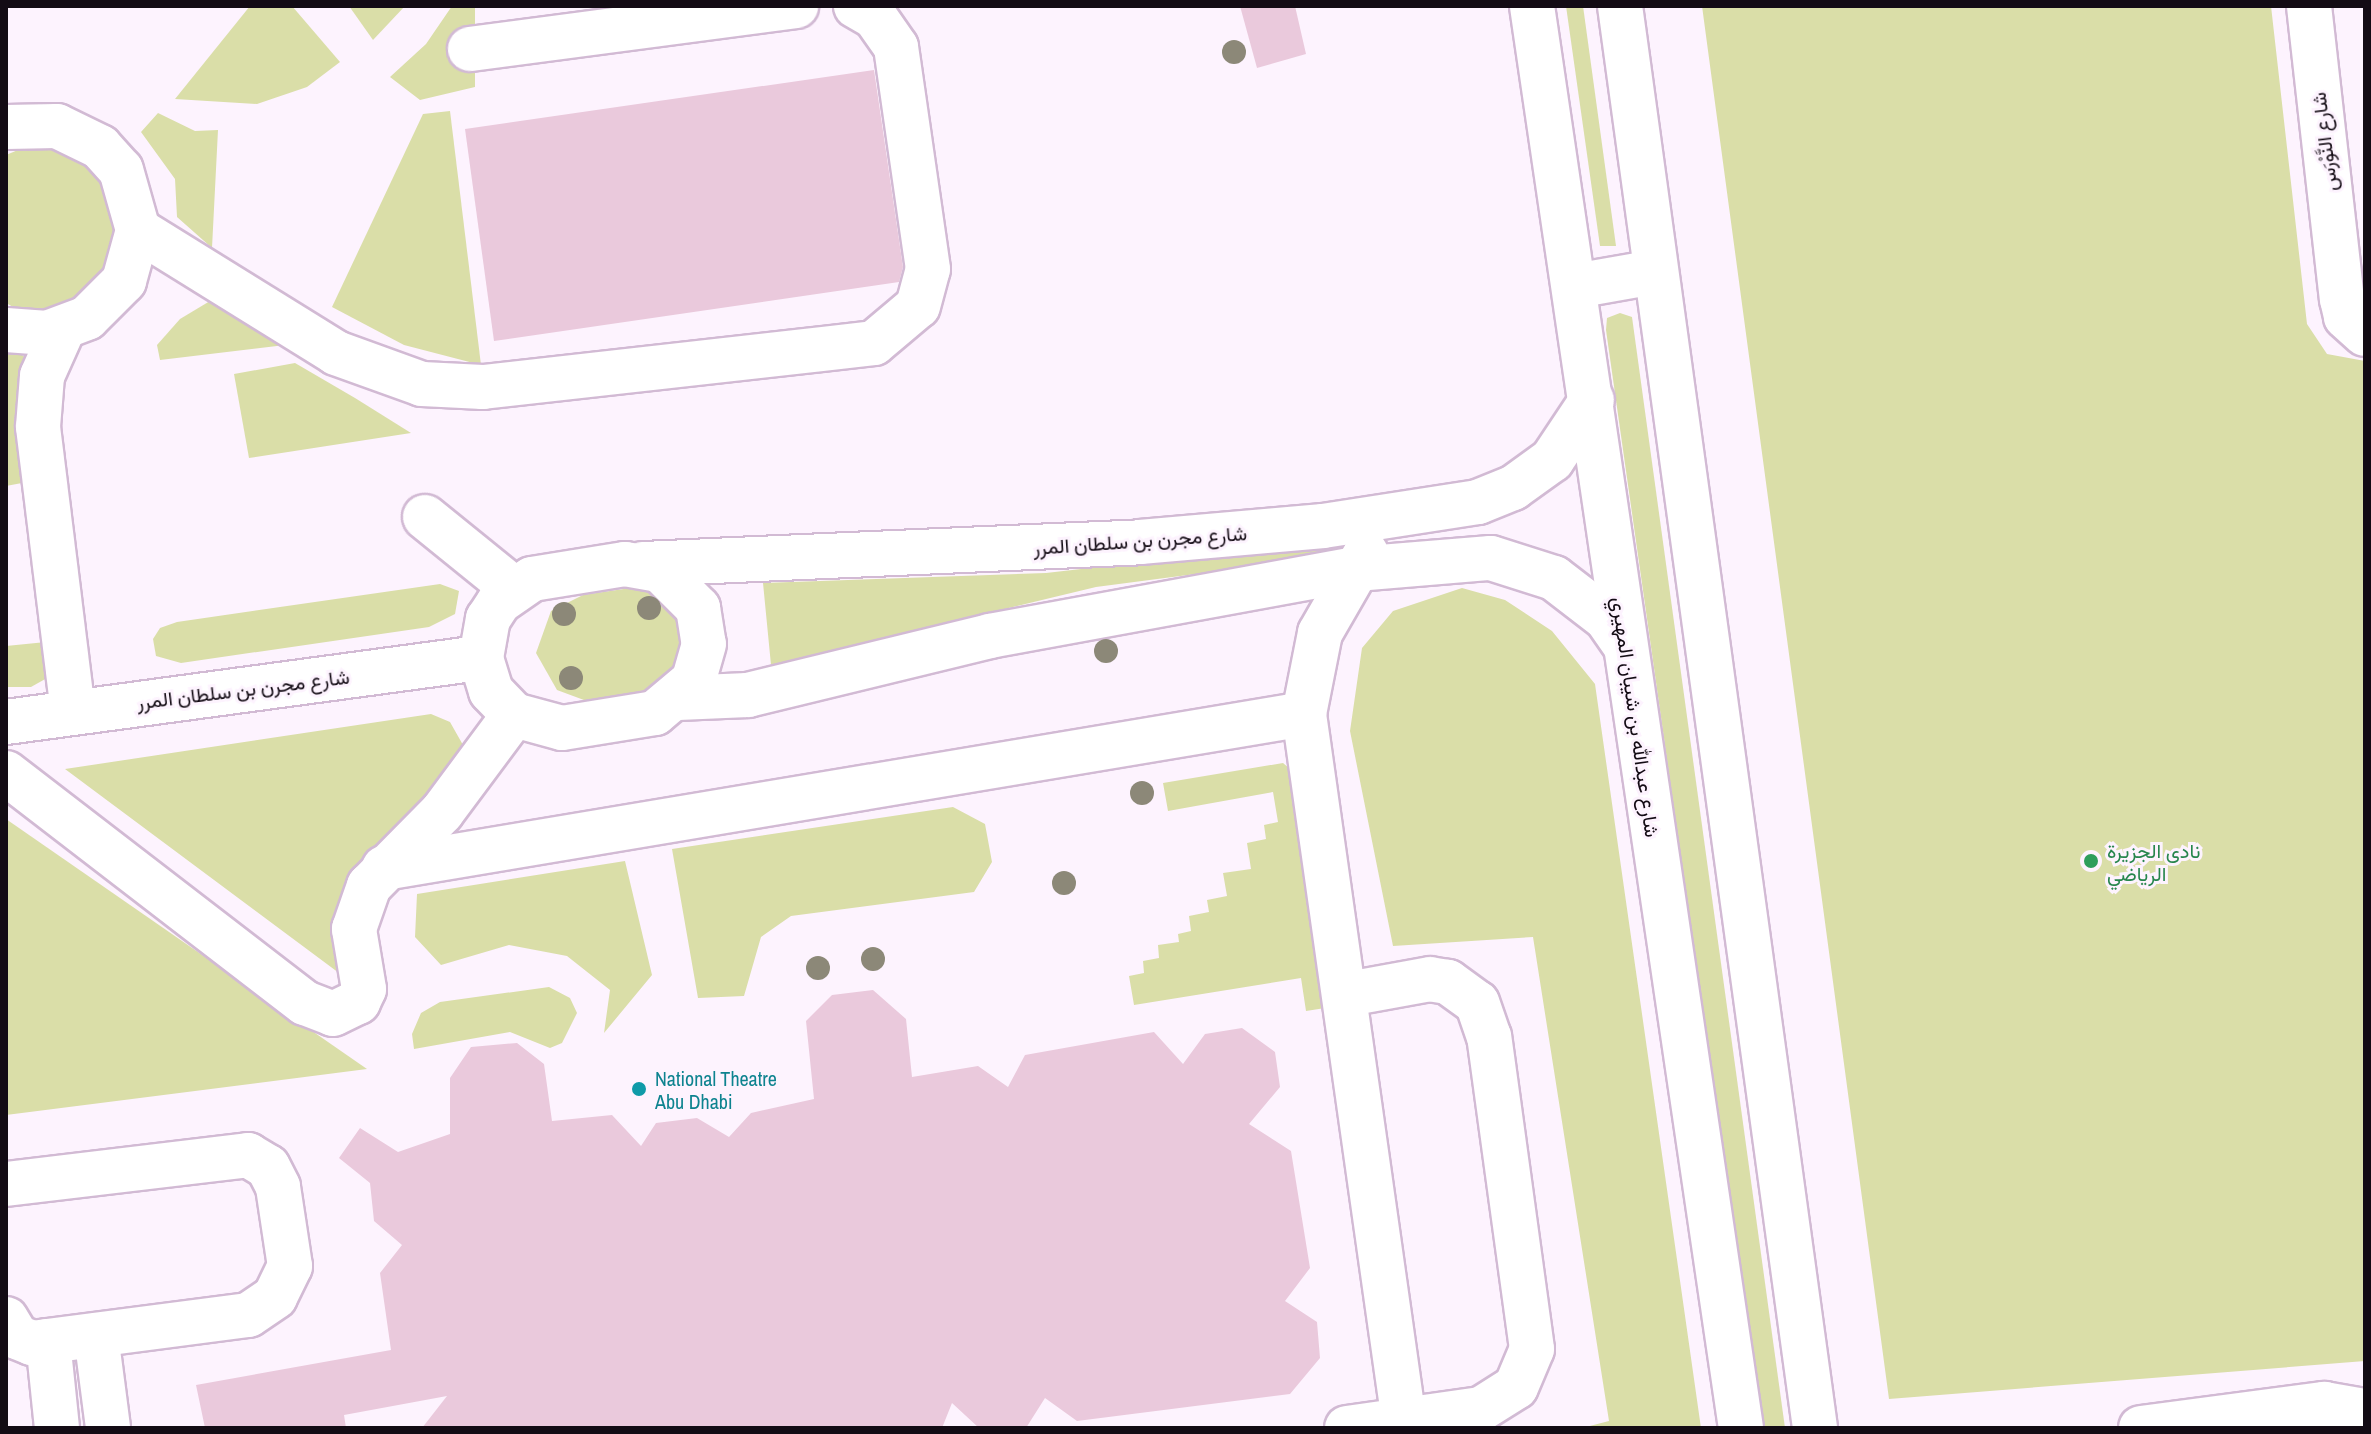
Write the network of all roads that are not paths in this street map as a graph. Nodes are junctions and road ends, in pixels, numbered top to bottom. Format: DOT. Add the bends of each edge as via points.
graph roads {
  1 [pos="796,6"];
  2 [pos="856,6"];
  3 [pos="1532,6"];
  4 [pos="1620,6"];
  5 [pos="2309,6"];
  6 [pos="470,49"];
  7 [pos="15,115"];
  8 [pos="2348,195"];
  9 [pos="138,230"];
  10 [pos="1654,272"];
  11 [pos="2353,276"];
  12 [pos="221,279"];
  13 [pos="124,281"];
  14 [pos="1575,286"];
  15 [pos="63,329"];
  16 [pos="6,330"];
  17 [pos="2365,334"];
  18 [pos="6,347"];
  19 [pos="1592,400"];
  20 [pos="38,427"];
  21 [pos="425,517"];
  22 [pos="1388,517"];
  23 [pos="643,564"];
  24 [pos="1356,569"];
  25 [pos="514,589"];
  26 [pos="1625,645"];
  27 [pos="481,658"];
  28 [pos="678,698"];
  29 [pos="73,711"];
  30 [pos="1304,714"];
  31 [pos="514,715"];
  32 [pos="6,722"];
  33 [pos="6,773"];
  34 [pos="384,868"];
  35 [pos="1348,994"];
  36 [pos="6,1184"];
  37 [pos="6,1319"];
  38 [pos="96,1335"];
  39 [pos="48,1341"];
  40 [pos="2365,1411"];
  41 [pos="1431,1422"];
  42 [pos="57,1428"];
  43 [pos="108,1428"];
  44 [pos="1347,1428"];
  45 [pos="1741,1428"];
  46 [pos="1815,1428"];
  47 [pos="2141,1428"];
  1 -- 6 [label="street"];
  2 -- 12 [label="street" via="875,17 896,47 928,269 912,314 874,343 453,387 364,366"];
  3 -- 14 [label="street, شارع عبدالله بن شيبان المهيري"];
  4 -- 10 [label="street"];
  5 -- 8 [label="street, شارع النَّوْرَس"];
  7 -- 9 [label="street" via="57,126 100,147 121,170"];
  8 -- 11 [label="street, شارع النَّوْرَس"];
  9 -- 12 [label="street"];
  9 -- 13 [label="street"];
  10 -- 14 [label="street"];
  10 -- 46 [label="street"];
  11 -- 17 [label="street, شارع النَّوْرَس" via="2346,317"];
  12 -- 13 [label="street"];
  13 -- 15 [label="street" via="87,318"];
  14 -- 19 [label="street, شارع عبدالله بن شيبان المهيري"];
  15 -- 16 [label="street"];
  15 -- 20 [label="street" via="42,376"];
  18 -- 20 [label="street"];
  19 -- 22 [label="street, شارع مجرن بن سلطان المرر" via="1552,460 1513,488 1478,502"];
  19 -- 26 [label="street, شارع عبدالله بن شيبان المهيري"];
  20 -- 29 [label="street"];
  21 -- 25 [label="street"];
  22 -- 23 [label="street, شارع مجرن بن سلطان المرر" via="1140,542"];
  22 -- 24 [label="street"];
  23 -- 25 [label="street" via="532,579"];
  23 -- 28 [label="street" via="689,593 703,626 701,663"];
  24 -- 26 [label="street" via="1491,558 1523,565 1581,596"];
  24 -- 28 [label="street" via="990,636 748,695"];
  24 -- 30 [label="street" via="1320,633"];
  25 -- 27 [label="street" via="488,619"];
  26 -- 45 [label="street, شارع عبدالله بن شيبان المهيري"];
  27 -- 29 [label="street, شارع مجرن بن سلطان المرر"];
  27 -- 31 [label="street" via="491,691"];
  28 -- 31 [label="street" via="655,713 562,728"];
  29 -- 32 [label="street, شارع مجرن بن سلطان المرر"];
  30 -- 34 [label="street"];
  30 -- 35 [label="street"];
  31 -- 34 [label="street" via="442,812"];
  33 -- 34 [label="street" via="318,1011 347,1011 358,1002 364,989 354,929 364,896"];
  35 -- 41 [label="street"];
  35 -- 41 [label="street" via="1430,979 1448,982 1477,1003 1489,1037 1532,1349 1516,1387 1500,1401"];
  36 -- 38 [label="street" via="237,1153 259,1160 274,1176 290,1266 275,1297 248,1315"];
  37 -- 39 [label="street" via="24,1341"];
  38 -- 39 [label="street"];
  38 -- 43 [label="street"];
  39 -- 42 [label="street"];
  40 -- 47 [label="street" via="2324,1404"];
  41 -- 44 [label="street"];
}
